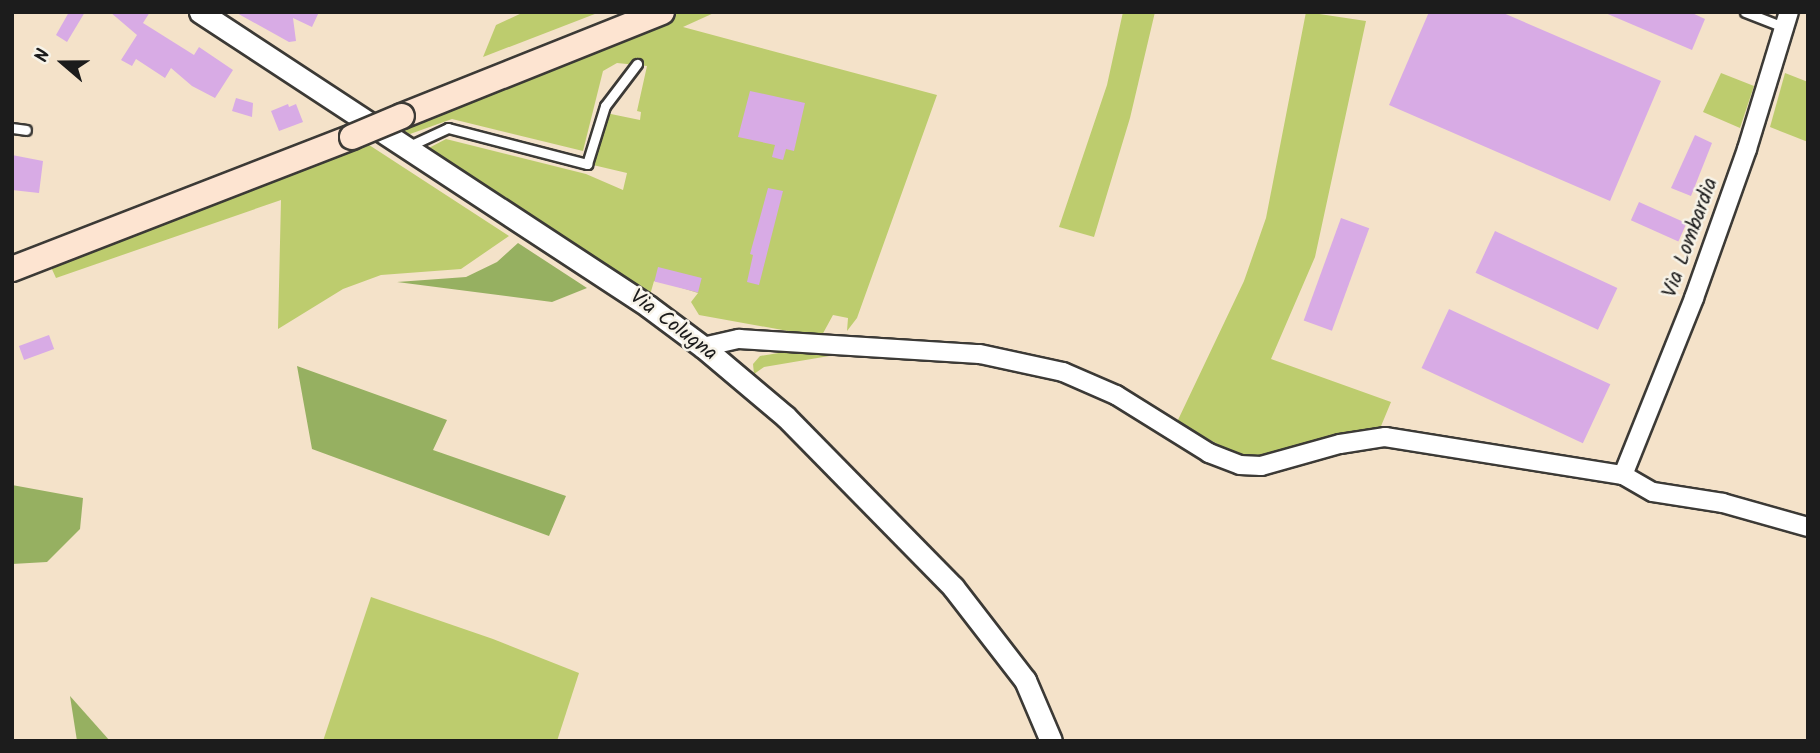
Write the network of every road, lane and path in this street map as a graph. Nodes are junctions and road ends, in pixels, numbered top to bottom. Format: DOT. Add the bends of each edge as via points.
graph roads {
  1 [pos="662,12"];
  2 [pos="1745,12"];
  3 [pos="211,15"];
  4 [pos="1787,20"];
  5 [pos="637,64"];
  6 [pos="12,128"];
  7 [pos="26,130"];
  8 [pos="407,146"];
  9 [pos="12,269"];
  10 [pos="703,347"];
  11 [pos="1623,475"];
  12 [pos="1808,527"];
  13 [pos="1051,741"];
  1 -- 9 [label="main road, bridge"];
  2 -- 4 [label="lane"];
  3 -- 8 [label="street, Via Colugna"];
  4 -- 11 [label="street, Via Lombardia" via="1694,298"];
  5 -- 8 [label="lane" via="604,106 587,164 448,128"];
  6 -- 7 [label="lane"];
  8 -- 10 [label="street, Via Colugna" via="562,247"];
  10 -- 11 [label="street" via="739,339 980,354 1031,363 1116,395 1209,453 1240,465 1261,466 1340,444 1385,438"];
  10 -- 13 [label="street, Via Colugna" via="786,417 953,587 1025,680"];
  11 -- 12 [label="street" via="1653,492 1723,503"];
}
